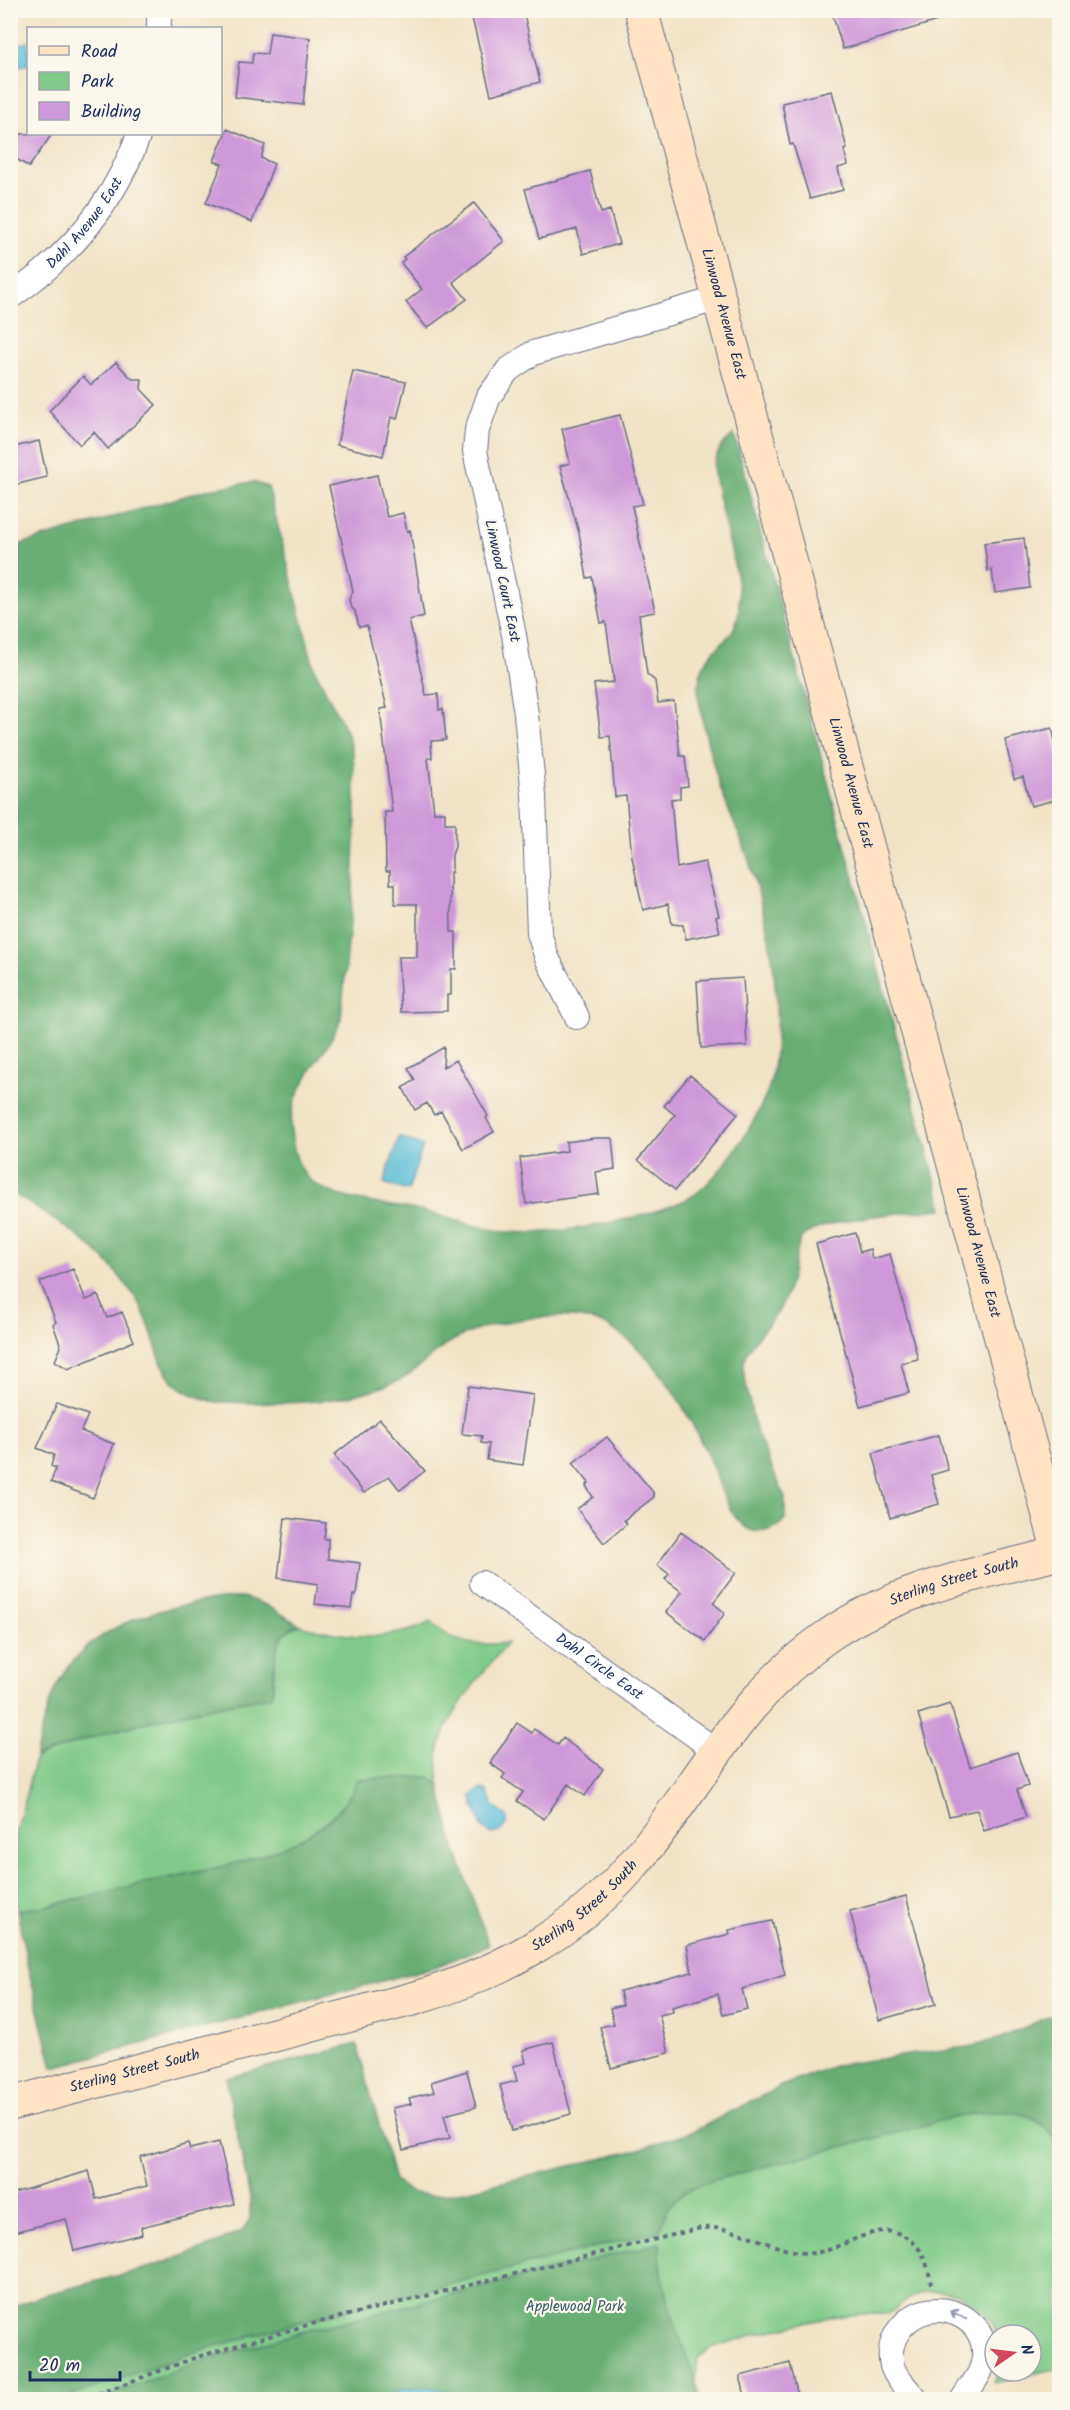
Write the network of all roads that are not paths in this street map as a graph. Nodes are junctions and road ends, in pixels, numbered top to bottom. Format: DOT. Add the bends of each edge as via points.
graph roads {
  1 [pos="159,10"];
  2 [pos="641,10"];
  3 [pos="159,27"];
  4 [pos="139,135"];
  5 [pos="10,297"];
  6 [pos="720,298"];
  7 [pos="577,1017"];
  8 [pos="1059,1554"];
  9 [pos="482,1583"];
  10 [pos="715,1749"];
  11 [pos="10,2104"];
  12 [pos="916,2400"];
  13 [pos="962,2400"];
  1 -- 3 [label="street"];
  2 -- 6 [label="street, Linwood Avenue East"];
  4 -- 5 [label="street, Dahl Avenue East" via="113,189 82,233 58,259"];
  6 -- 7 [label="street, Linwood Court East" via="533,353 508,370 494,387 477,430 476,463 505,587 526,714 535,806 539,933 547,958"];
  6 -- 8 [label="street, Linwood Avenue East"];
  8 -- 10 [label="street, Sterling Street South" via="926,1589 849,1622 780,1674"];
  9 -- 10 [label="street, Dahl Circle East"];
  10 -- 11 [label="street, Sterling Street South" via="653,1839 613,1886 562,1930 506,1964 416,1998"];
  13 -- 12 [label="street, one-way" via="980,2372 981,2340 966,2318 933,2309 905,2323 892,2344 895,2373"];
}
